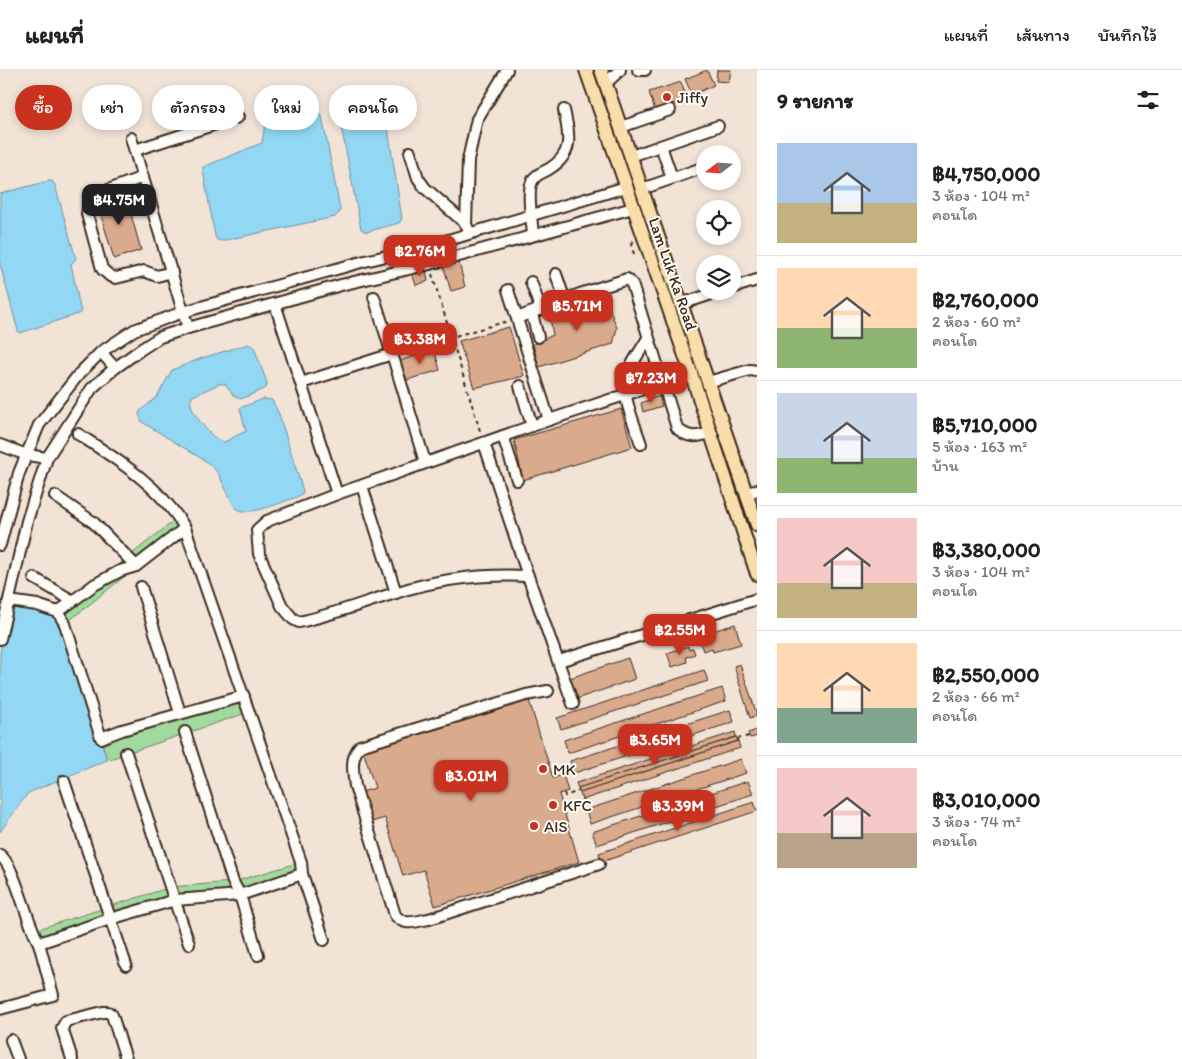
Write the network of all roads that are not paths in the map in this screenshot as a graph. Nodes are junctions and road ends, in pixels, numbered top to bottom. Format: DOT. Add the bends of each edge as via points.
graph roads {
  1 [pos="507,70"];
  2 [pos="586,70"];
  3 [pos="601,70"];
  4 [pos="620,70"];
  5 [pos="638,70"];
  6 [pos="645,70"];
  7 [pos="606,83"];
  8 [pos="564,110"];
  9 [pos="670,110"];
  10 [pos="718,126"];
  11 [pos="621,128"];
  12 [pos="199,130"];
  13 [pos="131,138"];
  14 [pos="661,146"];
  15 [pos="134,150"];
  16 [pos="410,152"];
  17 [pos="631,156"];
  18 [pos="696,170"];
  19 [pos="143,177"];
  20 [pos="672,178"];
  21 [pos="626,187"];
  22 [pos="642,189"];
  23 [pos="633,208"];
  24 [pos="532,216"];
  25 [pos="468,229"];
  26 [pos="533,234"];
  27 [pos="425,247"];
  28 [pos="430,264"];
  29 [pos="172,272"];
  30 [pos="556,274"];
  31 [pos="757,280"];
  32 [pos="532,282"];
  33 [pos="741,285"];
  34 [pos="508,290"];
  35 [pos="374,297"];
  36 [pos="696,299"];
  37 [pos="565,301"];
  38 [pos="275,304"];
  39 [pos="681,304"];
  40 [pos="183,312"];
  41 [pos="536,312"];
  42 [pos="517,318"];
  43 [pos="188,328"];
  44 [pos="538,337"];
  45 [pos="648,338"];
  46 [pos="102,352"];
  47 [pos="392,354"];
  48 [pos="115,368"];
  49 [pos="757,371"];
  50 [pos="691,373"];
  51 [pos="79,374"];
  52 [pos="662,382"];
  53 [pos="708,382"];
  54 [pos="301,383"];
  55 [pos="520,386"];
  56 [pos="92,388"];
  57 [pos="626,395"];
  58 [pos="549,420"];
  59 [pos="532,426"];
  60 [pos="710,433"];
  61 [pos="78,434"];
  62 [pos="503,436"];
  63 [pos="484,442"];
  64 [pos="641,444"];
  65 [pos="0,445"];
  66 [pos="26,455"];
  67 [pos="47,458"];
  68 [pos="425,462"];
  69 [pos="517,480"];
  70 [pos="362,486"];
  71 [pos="752,492"];
  72 [pos="337,494"];
  73 [pos="55,496"];
  74 [pos="757,525"];
  75 [pos="186,528"];
  76 [pos="0,546"];
  77 [pos="136,566"];
  78 [pos="757,574"];
  79 [pos="528,576"];
  80 [pos="34,578"];
  81 [pos="141,587"];
  82 [pos="11,590"];
  83 [pos="396,593"];
  84 [pos="757,599"];
  85 [pos="73,601"];
  86 [pos="5,603"];
  87 [pos="36,605"];
  88 [pos="58,612"];
  89 [pos="0,639"];
  90 [pos="559,661"];
  91 [pos="548,691"];
  92 [pos="244,696"];
  93 [pos="573,704"];
  94 [pos="180,714"];
  95 [pos="185,732"];
  96 [pos="126,753"];
  97 [pos="64,781"];
  98 [pos="0,855"];
  99 [pos="599,864"];
  100 [pos="302,874"];
  101 [pos="240,895"];
  102 [pos="175,900"];
  103 [pos="110,919"];
  104 [pos="324,940"];
  105 [pos="39,943"];
  106 [pos="189,944"];
  107 [pos="258,955"];
  108 [pos="126,965"];
  109 [pos="0,1009"];
  110 [pos="11,1040"];
  111 [pos="18,1059"];
  112 [pos="72,1059"];
  113 [pos="126,1059"];
  1 -- 25 [label="street" via="476,119 468,160"];
  2 -- 21 [label="main road, Lam Luk Ka Road"];
  3 -- 7 [label="main road, Lam Luk Ka Road"];
  4 -- 7 [label="street"];
  5 -- 6 [label="street"];
  7 -- 11 [label="main road, Lam Luk Ka Road"];
  8 -- 24 [label="street" via="570,137 568,150 552,167 532,180"];
  9 -- 11 [label="street"];
  10 -- 14 [label="street"];
  11 -- 17 [label="main road, Lam Luk Ka Road"];
  12 -- 15 [label="street"];
  13 -- 15 [label="street"];
  14 -- 17 [label="street"];
  14 -- 20 [label="street"];
  15 -- 19 [label="street"];
  16 -- 25 [label="street" via="424,188"];
  17 -- 22 [label="main road, Lam Luk Ka Road"];
  18 -- 20 [label="street"];
  19 -- 29 [label="street"];
  19 -- 29 [label="street" via="90,200 87,214 102,269 116,278 144,271 157,276"];
  20 -- 22 [label="street"];
  21 -- 23 [label="main road, Lam Luk Ka Road"];
  21 -- 24 [label="street"];
  22 -- 39 [label="main road, Lam Luk Ka Road"];
  23 -- 26 [label="street"];
  23 -- 50 [label="main road, Lam Luk Ka Road"];
  24 -- 25 [label="street"];
  24 -- 26 [label="street"];
  25 -- 27 [label="street"];
  26 -- 28 [label="street"];
  27 -- 28 [label="street"];
  27 -- 40 [label="street"];
  28 -- 38 [label="street"];
  29 -- 40 [label="street"];
  30 -- 37 [label="street"];
  31 -- 33 [label="street"];
  32 -- 41 [label="street"];
  34 -- 42 [label="street"];
  35 -- 47 [label="street"];
  36 -- 39 [label="street"];
  37 -- 41 [label="street"];
  37 -- 45 [label="street" via="627,279 632,284"];
  38 -- 43 [label="street"];
  38 -- 54 [label="street"];
  39 -- 53 [label="main road, Lam Luk Ka Road"];
  40 -- 43 [label="street"];
  40 -- 46 [label="street" via="134,330"];
  41 -- 42 [label="street"];
  41 -- 44 [label="street"];
  42 -- 58 [label="street"];
  43 -- 48 [label="street" via="160,338"];
  45 -- 52 [label="street"];
  45 -- 57 [label="street" via="630,369 624,385"];
  46 -- 48 [label="street"];
  46 -- 51 [label="street"];
  47 -- 54 [label="street"];
  47 -- 68 [label="street"];
  48 -- 56 [label="street"];
  49 -- 53 [label="street" via="750,370"];
  50 -- 52 [label="street"];
  50 -- 60 [label="main road, Lam Luk Ka Road"];
  51 -- 56 [label="street"];
  51 -- 66 [label="street" via="39,425"];
  52 -- 57 [label="street"];
  52 -- 60 [label="street" via="677,428 696,437"];
  53 -- 71 [label="main road, Lam Luk Ka Road"];
  54 -- 72 [label="street"];
  55 -- 59 [label="street"];
  56 -- 67 [label="street"];
  57 -- 58 [label="street"];
  57 -- 64 [label="street"];
  58 -- 59 [label="street"];
  59 -- 62 [label="street"];
  60 -- 78 [label="main road, Lam Luk Ka Road"];
  61 -- 75 [label="street" via="147,482"];
  62 -- 63 [label="street"];
  62 -- 69 [label="street"];
  63 -- 68 [label="street"];
  63 -- 79 [label="street"];
  65 -- 66 [label="street"];
  66 -- 67 [label="street"];
  66 -- 76 [label="street"];
  67 -- 82 [label="street" via="27,521"];
  68 -- 70 [label="street"];
  70 -- 72 [label="street"];
  70 -- 83 [label="street"];
  71 -- 74 [label="main road, Lam Luk Ka Road"];
  72 -- 83 [label="street" via="267,522 257,530 259,554 282,606 299,622"];
  73 -- 77 [label="street" via="93,522"];
  75 -- 77 [label="street"];
  75 -- 92 [label="street"];
  77 -- 85 [label="street" via="94,585"];
  79 -- 83 [label="street" via="494,575 449,580"];
  79 -- 90 [label="street"];
  80 -- 85 [label="street"];
  81 -- 94 [label="street"];
  82 -- 86 [label="street"];
  82 -- 87 [label="street"];
  84 -- 90 [label="street"];
  85 -- 88 [label="street"];
  86 -- 87 [label="street"];
  86 -- 89 [label="street"];
  87 -- 88 [label="street"];
  88 -- 94 [label="street" via="65,624 100,738"];
  90 -- 93 [label="street"];
  91 -- 99 [label="street" via="517,697 360,746 354,754 355,786 395,914 407,923 429,919"];
  92 -- 94 [label="street"];
  92 -- 100 [label="street" via="301,862"];
  95 -- 101 [label="street"];
  96 -- 102 [label="street"];
  97 -- 103 [label="street"];
  98 -- 105 [label="street" via="11,870"];
  100 -- 101 [label="street"];
  100 -- 104 [label="street"];
  101 -- 102 [label="street"];
  101 -- 107 [label="street"];
  102 -- 103 [label="street"];
  102 -- 106 [label="street"];
  103 -- 105 [label="street"];
  103 -- 108 [label="street"];
  105 -- 109 [label="street" via="53,995"];
  110 -- 111 [label="street"];
  112 -- 113 [label="street" via="63,1025 108,1012 112,1015"];
}
